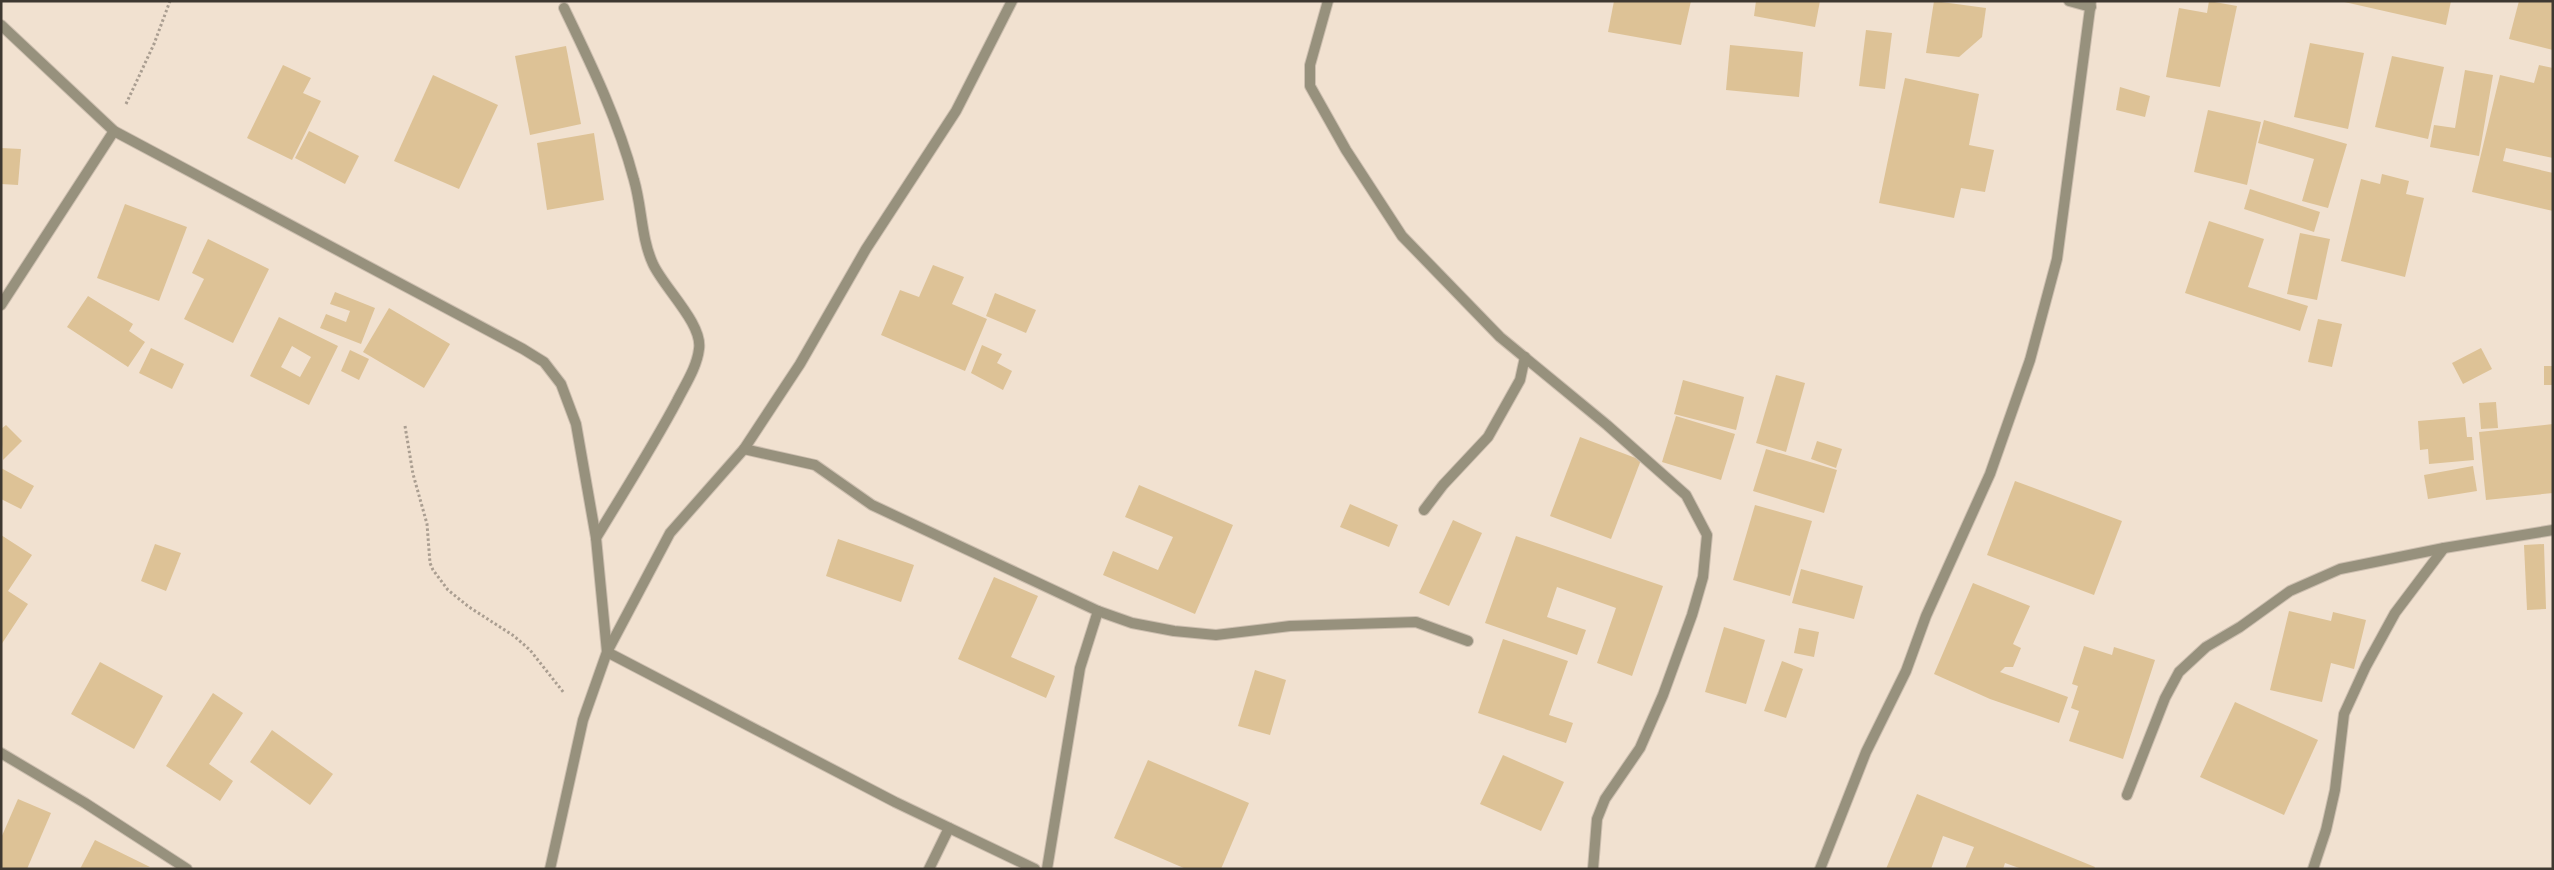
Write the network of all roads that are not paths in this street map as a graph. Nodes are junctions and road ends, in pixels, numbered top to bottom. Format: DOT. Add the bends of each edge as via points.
graph roads {
  1 [pos="1012,1"];
  2 [pos="1328,1"];
  3 [pos="2069,1"];
  4 [pos="2091,4"];
  5 [pos="564,8"];
  6 [pos="1,25"];
  7 [pos="114,131"];
  8 [pos="1,305"];
  9 [pos="1525,357"];
  10 [pos="744,449"];
  11 [pos="1424,510"];
  12 [pos="2553,530"];
  13 [pos="596,538"];
  14 [pos="2444,548"];
  15 [pos="1098,611"];
  16 [pos="1468,641"];
  17 [pos="607,652"];
  18 [pos="1,753"];
  19 [pos="2127,795"];
  20 [pos="949,828"];
  21 [pos="174,865"];
  22 [pos="186,869"];
  23 [pos="550,869"];
  24 [pos="929,869"];
  25 [pos="1035,869"];
  26 [pos="1047,869"];
  27 [pos="1593,869"];
  28 [pos="1820,869"];
  29 [pos="2313,869"];
  1 -- 10 [label="street" via="956,111 866,249 800,364"];
  2 -- 9 [label="street" via="1310,65 1310,86 1315,97 1402,236 1500,337"];
  3 -- 4 [label="street"];
  4 -- 28 [label="street" via="2057,259 2030,360 1990,474 1926,616 1906,671 1866,752"];
  5 -- 13 [label="street" via="614,114 634,180 650,258 699,339 697,360 685,385"];
  6 -- 7 [label="street"];
  7 -- 8 [label="street"];
  7 -- 13 [label="street" via="544,362 561,384 576,424"];
  9 -- 11 [label="street" via="1520,380 1488,437"];
  9 -- 27 [label="street" via="1686,495 1707,535 1703,577 1664,694 1640,748 1605,799 1597,819"];
  10 -- 15 [label="street" via="815,465 872,505"];
  10 -- 17 [label="street" via="670,533"];
  12 -- 14 [label="street"];
  13 -- 17 [label="street"];
  14 -- 19 [label="street" via="2340,569 2290,591 2206,647 2179,672 2165,698"];
  14 -- 29 [label="street" via="2395,613 2344,714 2335,790"];
  15 -- 16 [label="street" via="1132,623 1216,634 1290,626 1416,622"];
  15 -- 26 [label="street" via="1080,668"];
  17 -- 20 [label="street"];
  17 -- 23 [label="street" via="583,720"];
  18 -- 21 [label="street" via="85,804"];
  20 -- 24 [label="street"];
  20 -- 25 [label="street"];
  21 -- 22 [label="street"];
}
